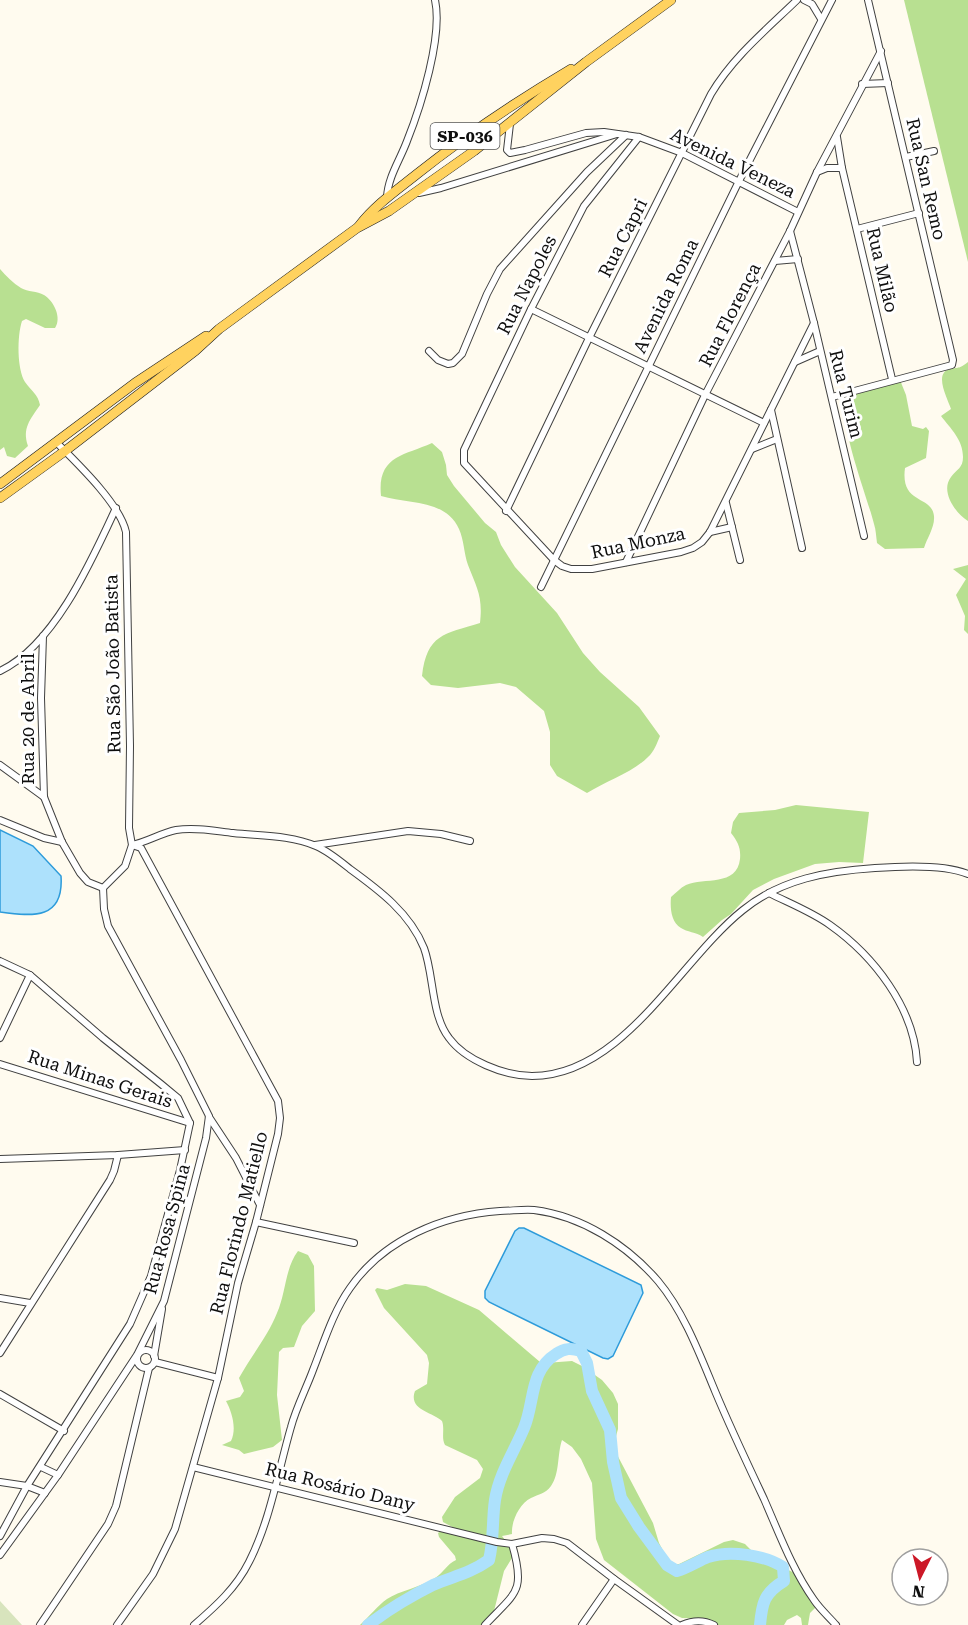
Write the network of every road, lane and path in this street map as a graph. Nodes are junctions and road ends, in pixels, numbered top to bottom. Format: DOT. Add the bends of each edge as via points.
graph roads {
  1 [pos="435,0"];
  2 [pos="671,0"];
  3 [pos="797,0"];
  4 [pos="804,0"];
  5 [pos="832,0"];
  6 [pos="868,0"];
  7 [pos="821,19"];
  8 [pos="881,51"];
  9 [pos="586,62"];
  10 [pos="888,83"];
  11 [pos="862,84"];
  12 [pos="499,113"];
  13 [pos="510,124"];
  14 [pos="623,134"];
  15 [pos="639,137"];
  16 [pos="837,137"];
  17 [pos="934,151"];
  18 [pos="682,153"];
  19 [pos="906,157"];
  20 [pos="842,168"];
  21 [pos="817,172"];
  22 [pos="739,182"];
  23 [pos="406,183"];
  24 [pos="413,194"];
  25 [pos="387,197"];
  26 [pos="798,212"];
  27 [pos="919,213"];
  28 [pos="357,228"];
  29 [pos="857,229"];
  30 [pos="790,231"];
  31 [pos="798,259"];
  32 [pos="775,261"];
  33 [pos="531,309"];
  34 [pos="814,322"];
  35 [pos="219,329"];
  36 [pos="589,338"];
  37 [pos="429,351"];
  38 [pos="820,351"];
  39 [pos="795,362"];
  40 [pos="648,367"];
  41 [pos="892,379"];
  42 [pos="705,395"];
  43 [pos="832,397"];
  44 [pos="771,410"];
  45 [pos="764,423"];
  46 [pos="777,440"];
  47 [pos="56,442"];
  48 [pos="752,449"];
  49 [pos="65,451"];
  50 [pos="462,457"];
  51 [pos="0,484"];
  52 [pos="0,498"];
  53 [pos="725,502"];
  54 [pos="116,508"];
  55 [pos="506,511"];
  56 [pos="732,527"];
  57 [pos="710,532"];
  58 [pos="864,536"];
  59 [pos="802,548"];
  60 [pos="554,560"];
  61 [pos="740,560"];
  62 [pos="626,562"];
  63 [pos="540,586"];
  64 [pos="43,636"];
  65 [pos="0,671"];
  66 [pos="0,765"];
  67 [pos="44,797"];
  68 [pos="0,820"];
  69 [pos="470,841"];
  70 [pos="62,842"];
  71 [pos="132,845"];
  72 [pos="315,845"];
  73 [pos="968,874"];
  74 [pos="103,888"];
  75 [pos="769,893"];
  76 [pos="0,961"];
  77 [pos="30,975"];
  78 [pos="0,1038"];
  79 [pos="917,1062"];
  80 [pos="0,1064"];
  81 [pos="209,1116"];
  82 [pos="190,1124"];
  83 [pos="185,1150"];
  84 [pos="118,1155"];
  85 [pos="0,1159"];
  86 [pos="260,1205"];
  87 [pos="256,1222"];
  88 [pos="354,1244"];
  89 [pos="0,1298"];
  90 [pos="164,1301"];
  91 [pos="30,1303"];
  92 [pos="0,1353"];
  93 [pos="138,1355"];
  94 [pos="155,1359"];
  95 [pos="149,1368"];
  96 [pos="218,1378"];
  97 [pos="0,1394"];
  98 [pos="64,1431"];
  99 [pos="41,1467"];
  100 [pos="193,1467"];
  101 [pos="58,1475"];
  102 [pos="0,1482"];
  103 [pos="275,1485"];
  104 [pos="27,1486"];
  105 [pos="45,1493"];
  106 [pos="0,1536"];
  107 [pos="512,1544"];
  108 [pos="0,1555"];
  109 [pos="614,1579"];
  110 [pos="40,1625"];
  111 [pos="117,1625"];
  112 [pos="194,1625"];
  113 [pos="484,1625"];
  114 [pos="582,1625"];
  115 [pos="680,1625"];
  116 [pos="714,1625"];
  117 [pos="836,1625"];
  1 -- 25 [label="street" via="435,42 417,117 389,180"];
  2 -- 9 [label="main road, SP-036"];
  3 -- 18 [label="street, Rua Capri" via="724,72"];
  4 -- 7 [label="street" via="812,4"];
  5 -- 7 [label="street, Avenida Roma"];
  6 -- 8 [label="street, Rua San Remo"];
  7 -- 22 [label="street, Avenida Roma"];
  8 -- 10 [label="street, Rua San Remo"];
  8 -- 11 [label="street, Rua Florença"];
  9 -- 12 [label="main road, SP-036"];
  9 -- 13 [label="main road, SP-036"];
  10 -- 11 [label="street"];
  10 -- 19 [label="street, Rua San Remo"];
  11 -- 16 [label="street, Rua Florença"];
  12 -- 13 [label="main road"];
  12 -- 23 [label="main road, SP-036"];
  13 -- 14 [label="street, Avenida Veneza" via="510,153 586,133"];
  13 -- 24 [label="main road, SP-036"];
  14 -- 15 [label="street, Avenida Veneza"];
  14 -- 24 [label="street, Avenida Veneza"];
  14 -- 37 [label="street" via="500,269 462,354 448,364"];
  15 -- 18 [label="street, Avenida Veneza"];
  15 -- 33 [label="street, Rua Napoles" via="584,206"];
  16 -- 20 [label="street, Rua Milão"];
  16 -- 21 [label="street, Rua Florença"];
  17 -- 19 [label="street"];
  18 -- 22 [label="street, Avenida Veneza"];
  18 -- 36 [label="street, Rua Capri"];
  19 -- 27 [label="street, Rua San Remo"];
  20 -- 21 [label="street"];
  20 -- 29 [label="street, Rua Milão"];
  21 -- 26 [label="street, Rua Florença"];
  22 -- 26 [label="street, Avenida Veneza"];
  22 -- 40 [label="street, Avenida Roma"];
  23 -- 24 [label="main road"];
  23 -- 25 [label="main road, SP-036"];
  24 -- 28 [label="main road, SP-036"];
  25 -- 28 [label="main road, SP-036"];
  26 -- 30 [label="street, Rua Florença"];
  27 -- 29 [label="street"];
  27 -- 41 [label="street, Rua San Remo" via="952,365"];
  28 -- 35 [label="main road, SP-036"];
  29 -- 41 [label="street, Rua Milão"];
  30 -- 31 [label="street, Rua Turim"];
  30 -- 32 [label="street, Rua Florença"];
  31 -- 32 [label="street"];
  31 -- 34 [label="street, Rua Turim"];
  32 -- 42 [label="street, Rua Florença"];
  33 -- 36 [label="street"];
  33 -- 50 [label="street, Rua Napoles"];
  34 -- 38 [label="street, Rua Turim"];
  34 -- 39 [label="street, Rua Monza"];
  35 -- 47 [label="main road, SP-036" via="159,366"];
  35 -- 49 [label="main road, SP-036"];
  36 -- 40 [label="street"];
  36 -- 55 [label="street, Rua Capri"];
  38 -- 39 [label="street"];
  38 -- 43 [label="street, Rua Turim"];
  39 -- 44 [label="street, Rua Monza"];
  40 -- 42 [label="street"];
  40 -- 60 [label="street, Avenida Roma"];
  41 -- 43 [label="street"];
  42 -- 45 [label="street"];
  42 -- 62 [label="street, Rua Florença"];
  43 -- 58 [label="street, Rua Turim"];
  44 -- 45 [label="street, Rua Monza"];
  44 -- 46 [label="street"];
  45 -- 48 [label="street, Rua Monza"];
  46 -- 48 [label="street"];
  46 -- 59 [label="street"];
  47 -- 49 [label="street, Rua São João Batista"];
  47 -- 51 [label="main road, SP-036"];
  48 -- 53 [label="street, Rua Monza"];
  49 -- 52 [label="main road, SP-036"];
  49 -- 54 [label="street, Rua São João Batista"];
  50 -- 55 [label="street, Rua Monza"];
  53 -- 56 [label="street"];
  53 -- 57 [label="street, Rua Monza"];
  54 -- 64 [label="street" via="98,551"];
  54 -- 71 [label="street, Rua São João Batista" via="126,532"];
  55 -- 60 [label="street, Rua Monza"];
  56 -- 57 [label="street"];
  56 -- 61 [label="street"];
  57 -- 62 [label="street, Rua Monza" via="702,542 681,552"];
  60 -- 62 [label="street, Rua Monza" via="580,570"];
  60 -- 63 [label="street, Avenida Roma"];
  64 -- 65 [label="street" via="22,657"];
  64 -- 67 [label="street, Rua 20 de Abril"];
  66 -- 67 [label="street"];
  67 -- 70 [label="street, Rua 20 de Abril"];
  68 -- 70 [label="street"];
  69 -- 72 [label="street" via="408,831"];
  70 -- 74 [label="street, Rua 20 de Abril" via="88,882"];
  71 -- 72 [label="street" via="177,830 278,836"];
  71 -- 74 [label="street" via="125,866"];
  71 -- 86 [label="street, Rua Florindo Matiello" via="141,848 278,1101 278,1134"];
  72 -- 75 [label="street" via="385,894 406,918 423,947 439,1020 447,1037 500,1072 530,1077 574,1068 618,1041 742,910"];
  73 -- 75 [label="street" via="920,867 831,872"];
  74 -- 81 [label="street" via="108,926"];
  75 -- 79 [label="street" via="829,925 870,960 907,1018"];
  76 -- 77 [label="street"];
  77 -- 78 [label="street"];
  77 -- 82 [label="street" via="178,1098"];
  80 -- 82 [label="street, Rua Minas Gerais"];
  81 -- 86 [label="street"];
  81 -- 90 [label="street, Rua Rosa Spina"];
  82 -- 83 [label="street"];
  83 -- 84 [label="street"];
  83 -- 98 [label="street" via="143,1297"];
  84 -- 85 [label="street"];
  84 -- 91 [label="street" via="110,1180"];
  86 -- 87 [label="street, Rua Florindo Matiello"];
  87 -- 88 [label="street"];
  87 -- 96 [label="street, Rua Florindo Matiello" via="238,1283"];
  89 -- 91 [label="street"];
  90 -- 93 [label="street, Rua Rosa Spina"];
  90 -- 94 [label="street"];
  91 -- 92 [label="street"];
  93 -- 94 [label="street" via="146,1350"];
  93 -- 95 [label="street" via="137,1364"];
  93 -- 101 [label="street, Rua Rosa Spina"];
  94 -- 95 [label="street"];
  94 -- 96 [label="street"];
  95 -- 110 [label="street" via="112,1515"];
  96 -- 100 [label="street, Rua Florindo Matiello"];
  97 -- 98 [label="street"];
  98 -- 99 [label="street"];
  99 -- 101 [label="street"];
  99 -- 104 [label="street"];
  100 -- 103 [label="street, Rua Rosário Dany"];
  100 -- 111 [label="street, Rua Florindo Matiello" via="168,1547"];
  101 -- 105 [label="street, Rua Rosa Spina"];
  102 -- 104 [label="street"];
  103 -- 107 [label="street, Rua Rosário Dany"];
  103 -- 112 [label="street" via="249,1561 224,1599"];
  103 -- 117 [label="street" via="292,1423 325,1337 350,1288 367,1267 388,1248 415,1233 476,1213 532,1210 561,1216 620,1245 662,1285 701,1358 794,1568"];
  104 -- 105 [label="street"];
  104 -- 106 [label="street"];
  105 -- 108 [label="street, Rua Rosa Spina"];
  107 -- 109 [label="street, Rua Rosário Dany" via="554,1539 583,1554"];
  107 -- 113 [label="street" via="519,1577 517,1590"];
  109 -- 114 [label="street"];
  109 -- 115 [label="street, Rua Rosário Dany"];
  115 -- 116 [label="street" via="699,1621"];
}
